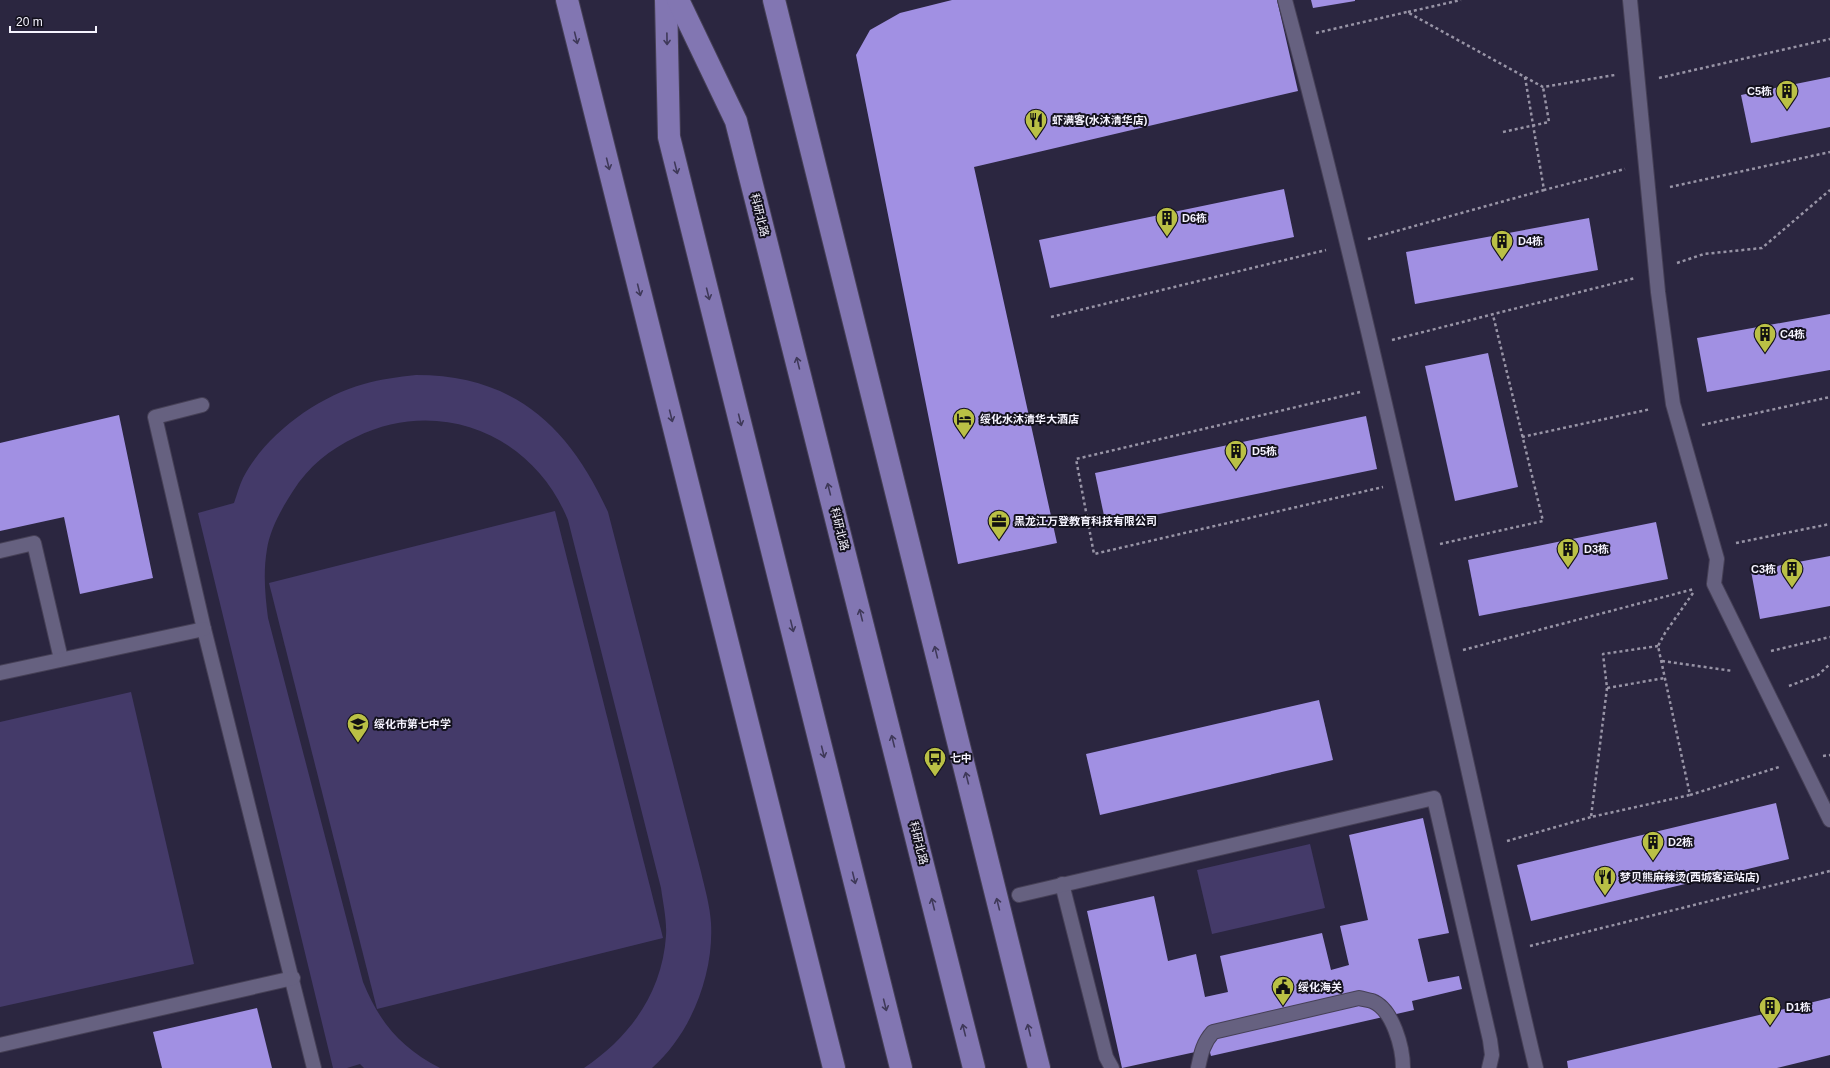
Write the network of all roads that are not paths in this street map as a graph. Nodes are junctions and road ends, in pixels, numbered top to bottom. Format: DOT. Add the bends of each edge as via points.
graph roads {
  1 [pos="567,0"];
  2 [pos="666,0"];
  3 [pos="678,0"];
  4 [pos="774,0"];
  5 [pos="1285,0"];
  6 [pos="1630,0"];
  7 [pos="202,405"];
  8 [pos="0,551"];
  9 [pos="204,629"];
  10 [pos="61,659"];
  11 [pos="0,674"];
  12 [pos="1830,820"];
  13 [pos="1062,884"];
  14 [pos="1019,895"];
  15 [pos="292,978"];
  16 [pos="0,1045"];
  17 [pos="314,1068"];
  18 [pos="834,1068"];
  19 [pos="901,1068"];
  20 [pos="974,1068"];
  21 [pos="1039,1068"];
  22 [pos="1112,1068"];
  23 [pos="1198,1068"];
  24 [pos="1403,1068"];
  25 [pos="1489,1068"];
  26 [pos="1536,1068"];
  1 -- 18 [label="main road, one-way"];
  2 -- 19 [label="main road, one-way" via="669,137"];
  20 -- 3 [label="main road, 科研北路, one-way" via="736,121"];
  21 -- 4 [label="main road, one-way"];
  5 -- 26 [label="lane" via="1381,387"];
  6 -- 12 [label="lane" via="1656,273 1673,404 1717,559 1714,584"];
  7 -- 9 [label="lane" via="155,417"];
  8 -- 10 [label="lane" via="34,543"];
  9 -- 10 [label="lane"];
  9 -- 15 [label="lane"];
  10 -- 11 [label="lane"];
  13 -- 14 [label="lane"];
  13 -- 22 [label="lane" via="1106,1057"];
  13 -- 25 [label="lane" via="1434,798 1490,1040 1492,1055"];
  15 -- 16 [label="lane"];
  15 -- 17 [label="lane"];
  23 -- 24 [label="lane" via="1206,1039 1213,1032 1359,998 1373,1002 1390,1019 1398,1033"];
}
